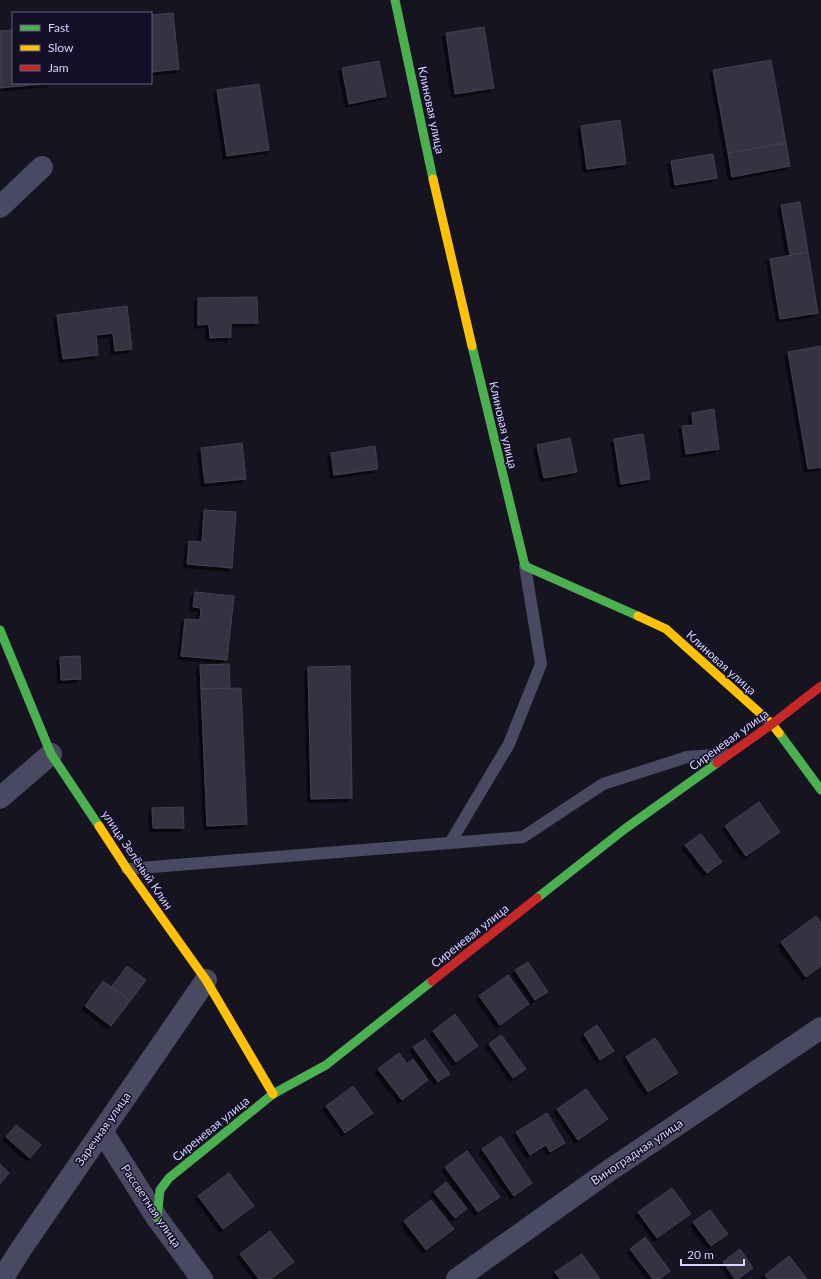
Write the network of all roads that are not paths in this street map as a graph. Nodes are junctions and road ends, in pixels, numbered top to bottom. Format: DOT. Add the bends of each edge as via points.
graph roads {
  1 [pos="389,0"];
  2 [pos="395,0"];
  3 [pos="398,15"];
  4 [pos="42,168"];
  5 [pos="0,207"];
  6 [pos="525,566"];
  7 [pos="0,630"];
  8 [pos="821,686"];
  9 [pos="772,724"];
  10 [pos="732,753"];
  11 [pos="51,754"];
  12 [pos="821,790"];
  13 [pos="0,798"];
  14 [pos="450,842"];
  15 [pos="127,869"];
  16 [pos="206,980"];
  17 [pos="821,1028"];
  18 [pos="273,1094"];
  19 [pos="102,1131"];
  20 [pos="157,1218"];
  21 [pos="2,1279"];
  22 [pos="202,1279"];
  23 [pos="456,1279"];
  1 -- 3 [label="lane"];
  2 -- 3 [label="street, Клиновая улица"];
  3 -- 6 [label="street, Клиновая улица" via="437,198"];
  4 -- 5 [label="street"];
  6 -- 9 [label="street, Клиновая улица" via="666,630"];
  6 -- 14 [label="lane" via="541,664 509,744"];
  7 -- 11 [label="street, улица Зелёный Клин"];
  8 -- 9 [label="street, Сиреневая улица"];
  9 -- 10 [label="street, Сиреневая улица"];
  9 -- 12 [label="street, Клиновая улица"];
  10 -- 14 [label="lane" via="687,757 603,784 523,837"];
  10 -- 18 [label="street, Сиреневая улица" via="626,828 326,1065"];
  11 -- 13 [label="street"];
  11 -- 15 [label="street, улица Зелёный Клин"];
  14 -- 15 [label="lane"];
  15 -- 16 [label="street, улица Зелёный Клин"];
  16 -- 18 [label="street, улица Зелёный Клин"];
  16 -- 19 [label="street, Заречная улица"];
  17 -- 23 [label="street, Виноградная улица" via="610,1170"];
  18 -- 20 [label="street, Сиреневая улица" via="169,1178 160,1190"];
  19 -- 20 [label="street, Рассветная улица"];
  19 -- 21 [label="street, Заречная улица"];
  20 -- 22 [label="street, Рассветная улица"];
}
